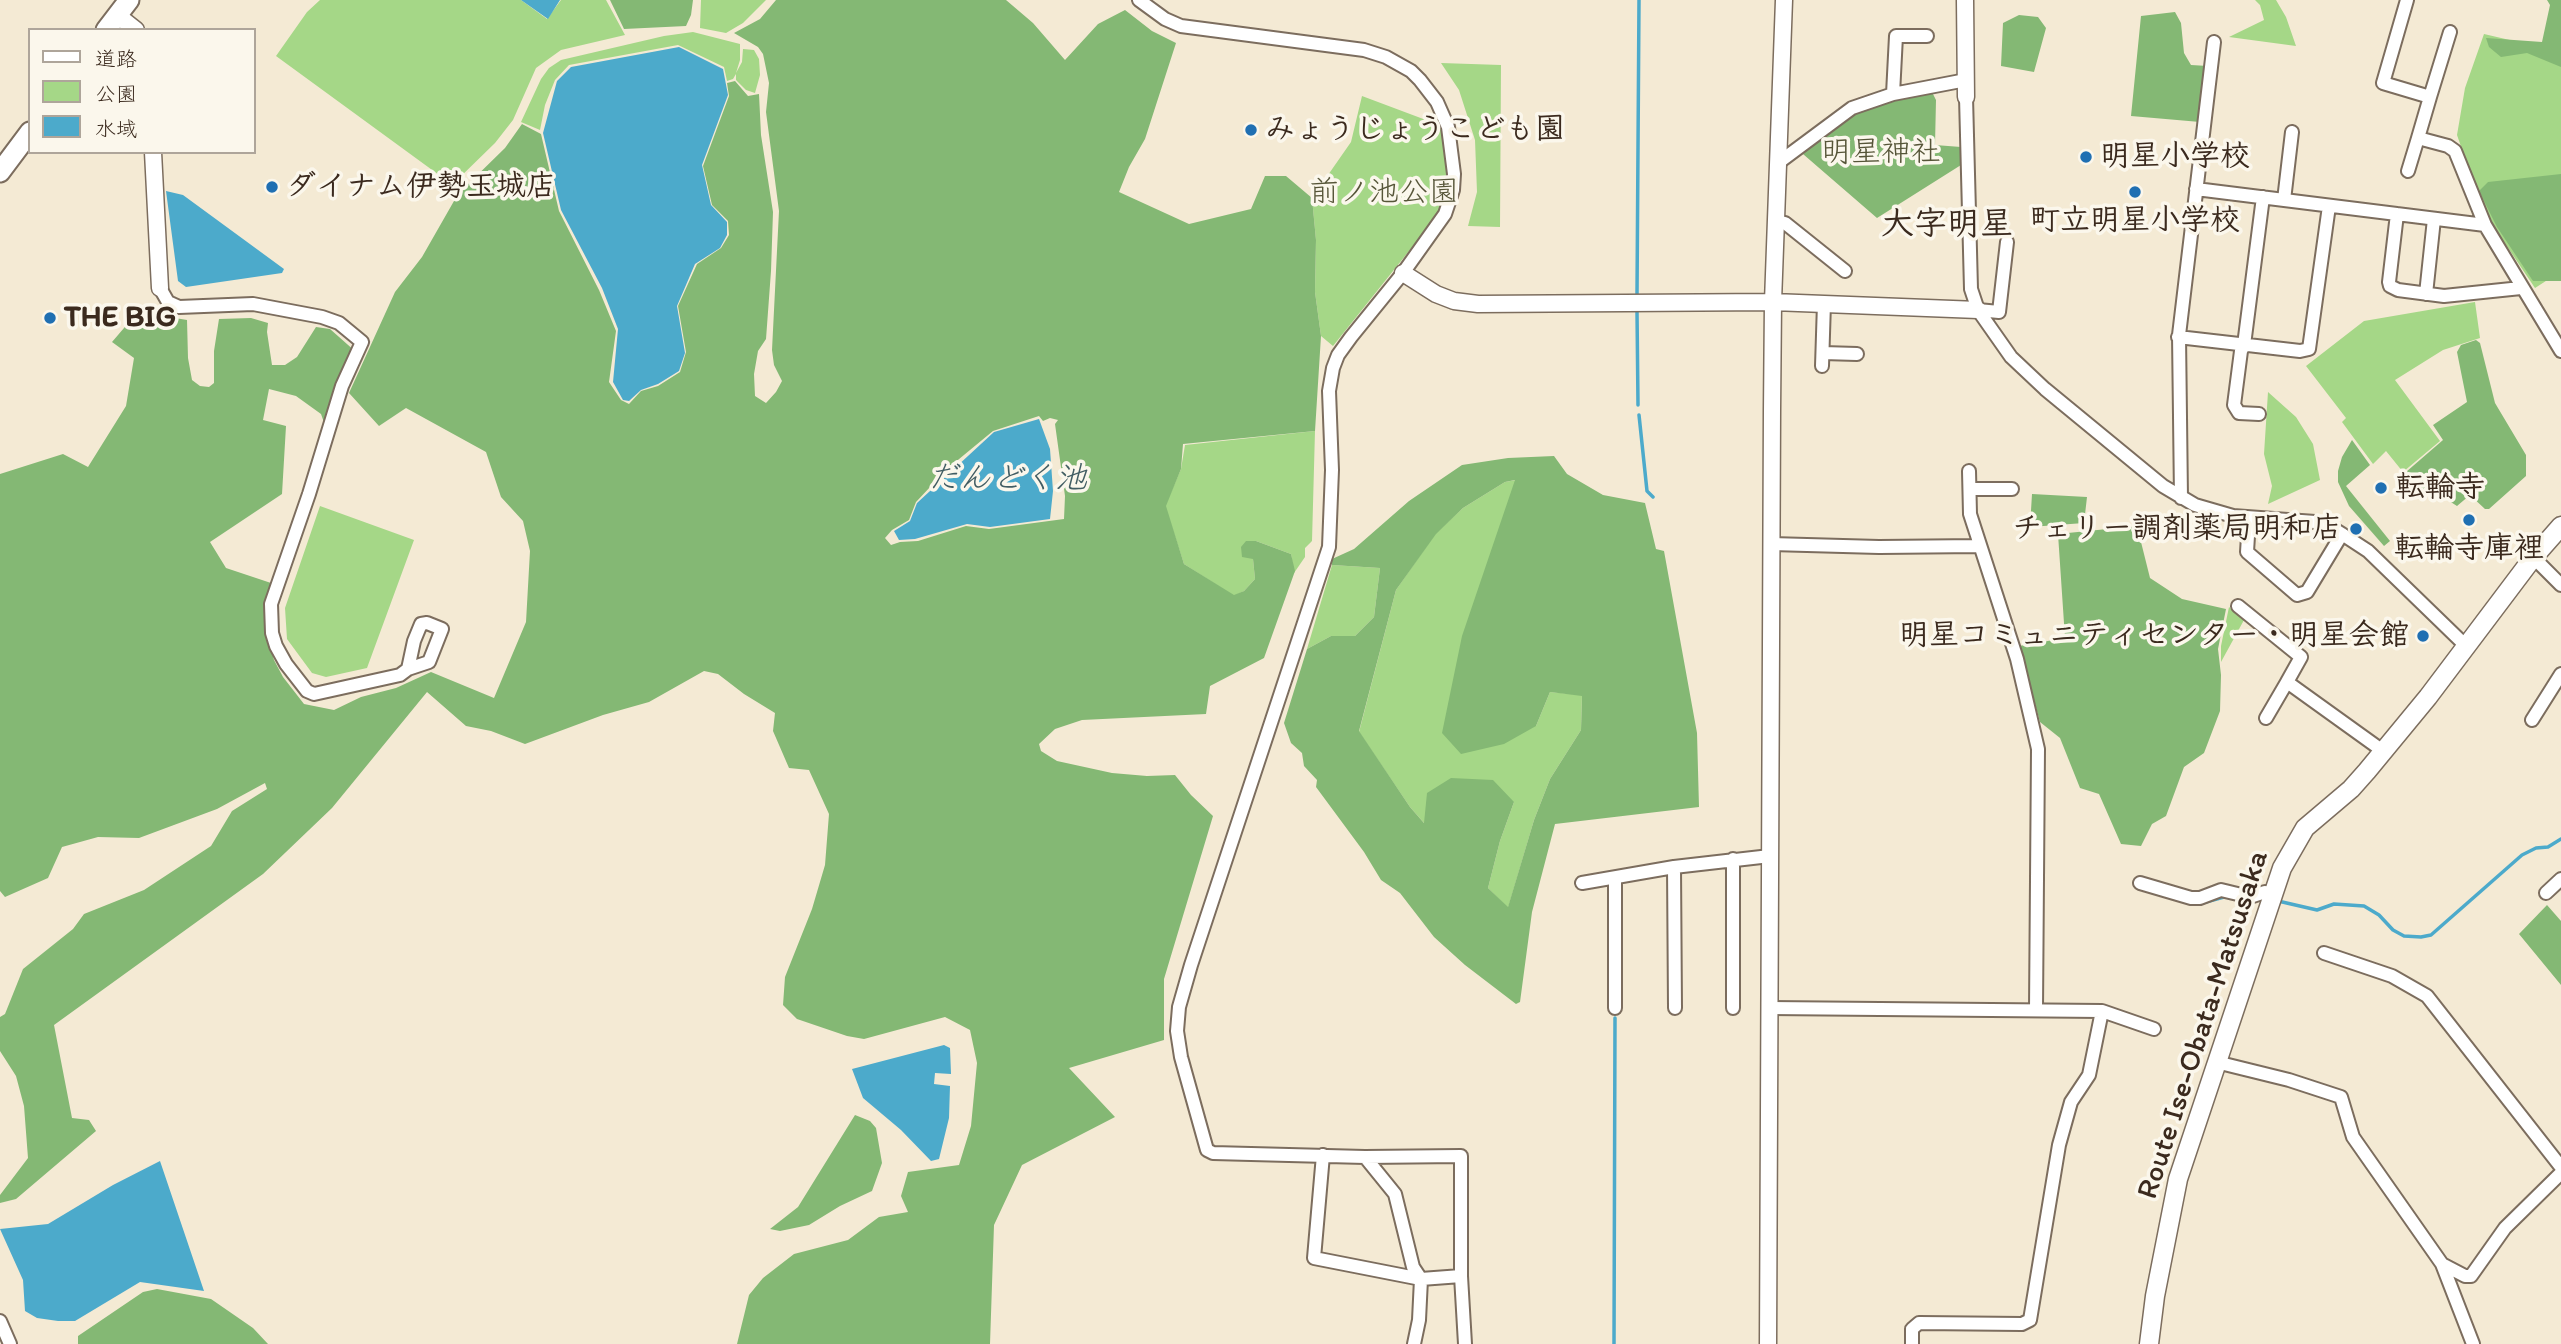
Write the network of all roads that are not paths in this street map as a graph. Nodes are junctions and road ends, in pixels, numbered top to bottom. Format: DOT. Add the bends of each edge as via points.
graph roads {
  1 [pos="1139,0"];
  2 [pos="1784,0"];
  3 [pos="1965,0"];
  4 [pos="2407,0"];
  5 [pos="117,15"];
  6 [pos="133,28"];
  7 [pos="2450,32"];
  8 [pos="1927,36"];
  9 [pos="2214,42"];
  10 [pos="1966,79"];
  11 [pos="1893,94"];
  12 [pos="1966,97"];
  13 [pos="2430,97"];
  14 [pos="2292,132"];
  15 [pos="28,135"];
  16 [pos="2418,138"];
  17 [pos="153,154"];
  18 [pos="1778,163"];
  19 [pos="2408,171"];
  20 [pos="0,172"];
  21 [pos="2196,189"];
  22 [pos="2263,197"];
  23 [pos="2284,200"];
  24 [pos="2329,206"];
  25 [pos="2397,214"];
  26 [pos="2434,219"];
  27 [pos="1776,221"];
  28 [pos="2485,225"];
  29 [pos="2007,242"];
  30 [pos="1845,271"];
  31 [pos="1403,273"];
  32 [pos="160,288"];
  33 [pos="2521,288"];
  34 [pos="2426,294"];
  35 [pos="1773,302"];
  36 [pos="1824,303"];
  37 [pos="1978,310"];
  38 [pos="2178,337"];
  39 [pos="2244,345"];
  40 [pos="2561,351"];
  41 [pos="1857,354"];
  42 [pos="2259,414"];
  43 [pos="1969,471"];
  44 [pos="1970,489"];
  45 [pos="2012,489"];
  46 [pos="2181,498"];
  47 [pos="2255,519"];
  48 [pos="2561,526"];
  49 [pos="2342,534"];
  50 [pos="1771,544"];
  51 [pos="1979,546"];
  52 [pos="2533,557"];
  53 [pos="2561,585"];
  54 [pos="2238,606"];
  55 [pos="2466,646"];
  56 [pos="408,669"];
  57 [pos="2561,674"];
  58 [pos="2287,682"];
  59 [pos="2266,718"];
  60 [pos="2532,720"];
  61 [pos="2383,751"];
  62 [pos="1770,856"];
  63 [pos="1733,859"];
  64 [pos="1674,867"];
  65 [pos="1615,878"];
  66 [pos="2561,879"];
  67 [pos="1582,883"];
  68 [pos="2140,883"];
  69 [pos="2546,893"];
  70 [pos="2273,894"];
  71 [pos="2324,953"];
  72 [pos="1615,1008"];
  73 [pos="1675,1008"];
  74 [pos="1733,1008"];
  75 [pos="1769,1008"];
  76 [pos="2036,1009"];
  77 [pos="2102,1011"];
  78 [pos="2154,1029"];
  79 [pos="2216,1062"];
  80 [pos="1323,1155"];
  81 [pos="1365,1157"];
  82 [pos="2561,1167"];
  83 [pos="2561,1173"];
  84 [pos="2442,1264"];
  85 [pos="1461,1276"];
  86 [pos="1421,1279"];
  87 [pos="0,1321"];
  88 [pos="10,1344"];
  89 [pos="1414,1344"];
  90 [pos="1465,1344"];
  91 [pos="1768,1344"];
  92 [pos="1912,1344"];
  93 [pos="2149,1344"];
  94 [pos="2473,1344"];
  1 -- 31 [label="street" via="1181,26 1376,53 1399,63 1420,80 1448,127 1453,190 1439,225"];
  2 -- 18 [label="street"];
  3 -- 10 [label="street"];
  4 -- 13 [label="street" via="2383,83"];
  5 -- 6 [label="street"];
  7 -- 13 [label="street"];
  8 -- 11 [label="street" via="1896,36"];
  9 -- 21 [label="street"];
  10 -- 11 [label="street"];
  10 -- 12 [label="street"];
  11 -- 18 [label="street" via="1852,108"];
  12 -- 37 [label="street" via="1969,272"];
  13 -- 16 [label="street"];
  14 -- 23 [label="street"];
  15 -- 20 [label="main road"];
  16 -- 19 [label="street"];
  16 -- 28 [label="street" via="2455,152"];
  17 -- 32 [label="street"];
  18 -- 27 [label="street"];
  21 -- 22 [label="street"];
  21 -- 38 [label="street"];
  22 -- 23 [label="street"];
  22 -- 39 [label="street"];
  23 -- 24 [label="street"];
  24 -- 25 [label="street"];
  24 -- 39 [label="street" via="2309,349"];
  25 -- 26 [label="street"];
  25 -- 34 [label="street" via="2390,286"];
  26 -- 28 [label="street"];
  26 -- 34 [label="street"];
  27 -- 30 [label="street" via="1785,223"];
  27 -- 35 [label="street"];
  28 -- 33 [label="street"];
  29 -- 37 [label="street" via="1998,312"];
  31 -- 35 [label="street" via="1436,295 1478,304"];
  31 -- 80 [label="street" via="1350,337 1333,369 1329,391 1329,547 1177,1018 1178,1043 1207,1150"];
  32 -- 56 [label="street" via="168,302 179,307 253,304 322,317 339,323 362,342 342,386 271,604 272,633 286,664 310,694 389,679"];
  33 -- 34 [label="street"];
  33 -- 40 [label="street"];
  35 -- 36 [label="street"];
  35 -- 50 [label="street"];
  36 -- 37 [label="street"];
  36 -- 41 [label="street" via="1822,359"];
  37 -- 46 [label="street" via="2027,374"];
  38 -- 39 [label="street"];
  38 -- 46 [label="street"];
  39 -- 42 [label="street" via="2234,405 2239,413"];
  43 -- 44 [label="street"];
  44 -- 45 [label="street"];
  44 -- 51 [label="street" via="1970,514"];
  46 -- 47 [label="street" via="2214,512"];
  47 -- 49 [label="street" via="2315,522"];
  47 -- 49 [label="street" via="2247,552 2297,595 2307,592"];
  48 -- 52 [label="main road, Route Ise-Obata-Matsusaka"];
  49 -- 55 [label="street" via="2368,551"];
  50 -- 51 [label="street"];
  50 -- 62 [label="street"];
  51 -- 76 [label="street" via="2017,659 2038,749"];
  52 -- 53 [label="street"];
  52 -- 55 [label="main road, Route Ise-Obata-Matsusaka"];
  54 -- 58 [label="street" via="2301,657"];
  55 -- 61 [label="main road, Route Ise-Obata-Matsusaka"];
  57 -- 60 [label="street"];
  58 -- 59 [label="street"];
  58 -- 61 [label="street"];
  61 -- 70 [label="main road, Route Ise-Obata-Matsusaka" via="2351,789 2305,828 2281,869"];
  62 -- 63 [label="street"];
  62 -- 75 [label="street"];
  63 -- 64 [label="street"];
  63 -- 74 [label="street"];
  64 -- 65 [label="street"];
  64 -- 73 [label="street"];
  65 -- 67 [label="street"];
  65 -- 72 [label="street"];
  66 -- 69 [label="street"];
  68 -- 70 [label="street" via="2191,898 2221,890 2250,897"];
  70 -- 79 [label="main road, Route Ise-Obata-Matsusaka"];
  71 -- 82 [label="street" via="2392,976 2427,996"];
  75 -- 76 [label="street"];
  75 -- 91 [label="street"];
  76 -- 77 [label="street"];
  77 -- 78 [label="street"];
  77 -- 92 [label="street" via="2089,1075 2071,1102 2059,1146 2030,1320 2022,1324 1919,1323 1912,1329"];
  79 -- 84 [label="street" via="2341,1097 2353,1137"];
  79 -- 93 [label="main road, Route Ise-Obata-Matsusaka" via="2172,1204"];
  80 -- 81 [label="street"];
  80 -- 86 [label="street" via="1314,1258"];
  81 -- 85 [label="street" via="1461,1156"];
  81 -- 86 [label="street" via="1395,1194 1413,1267"];
  83 -- 84 [label="street" via="2505,1228 2471,1276"];
  84 -- 94 [label="street"];
  85 -- 86 [label="street"];
  85 -- 90 [label="street"];
  86 -- 89 [label="street"];
  87 -- 88 [label="street"];
}
